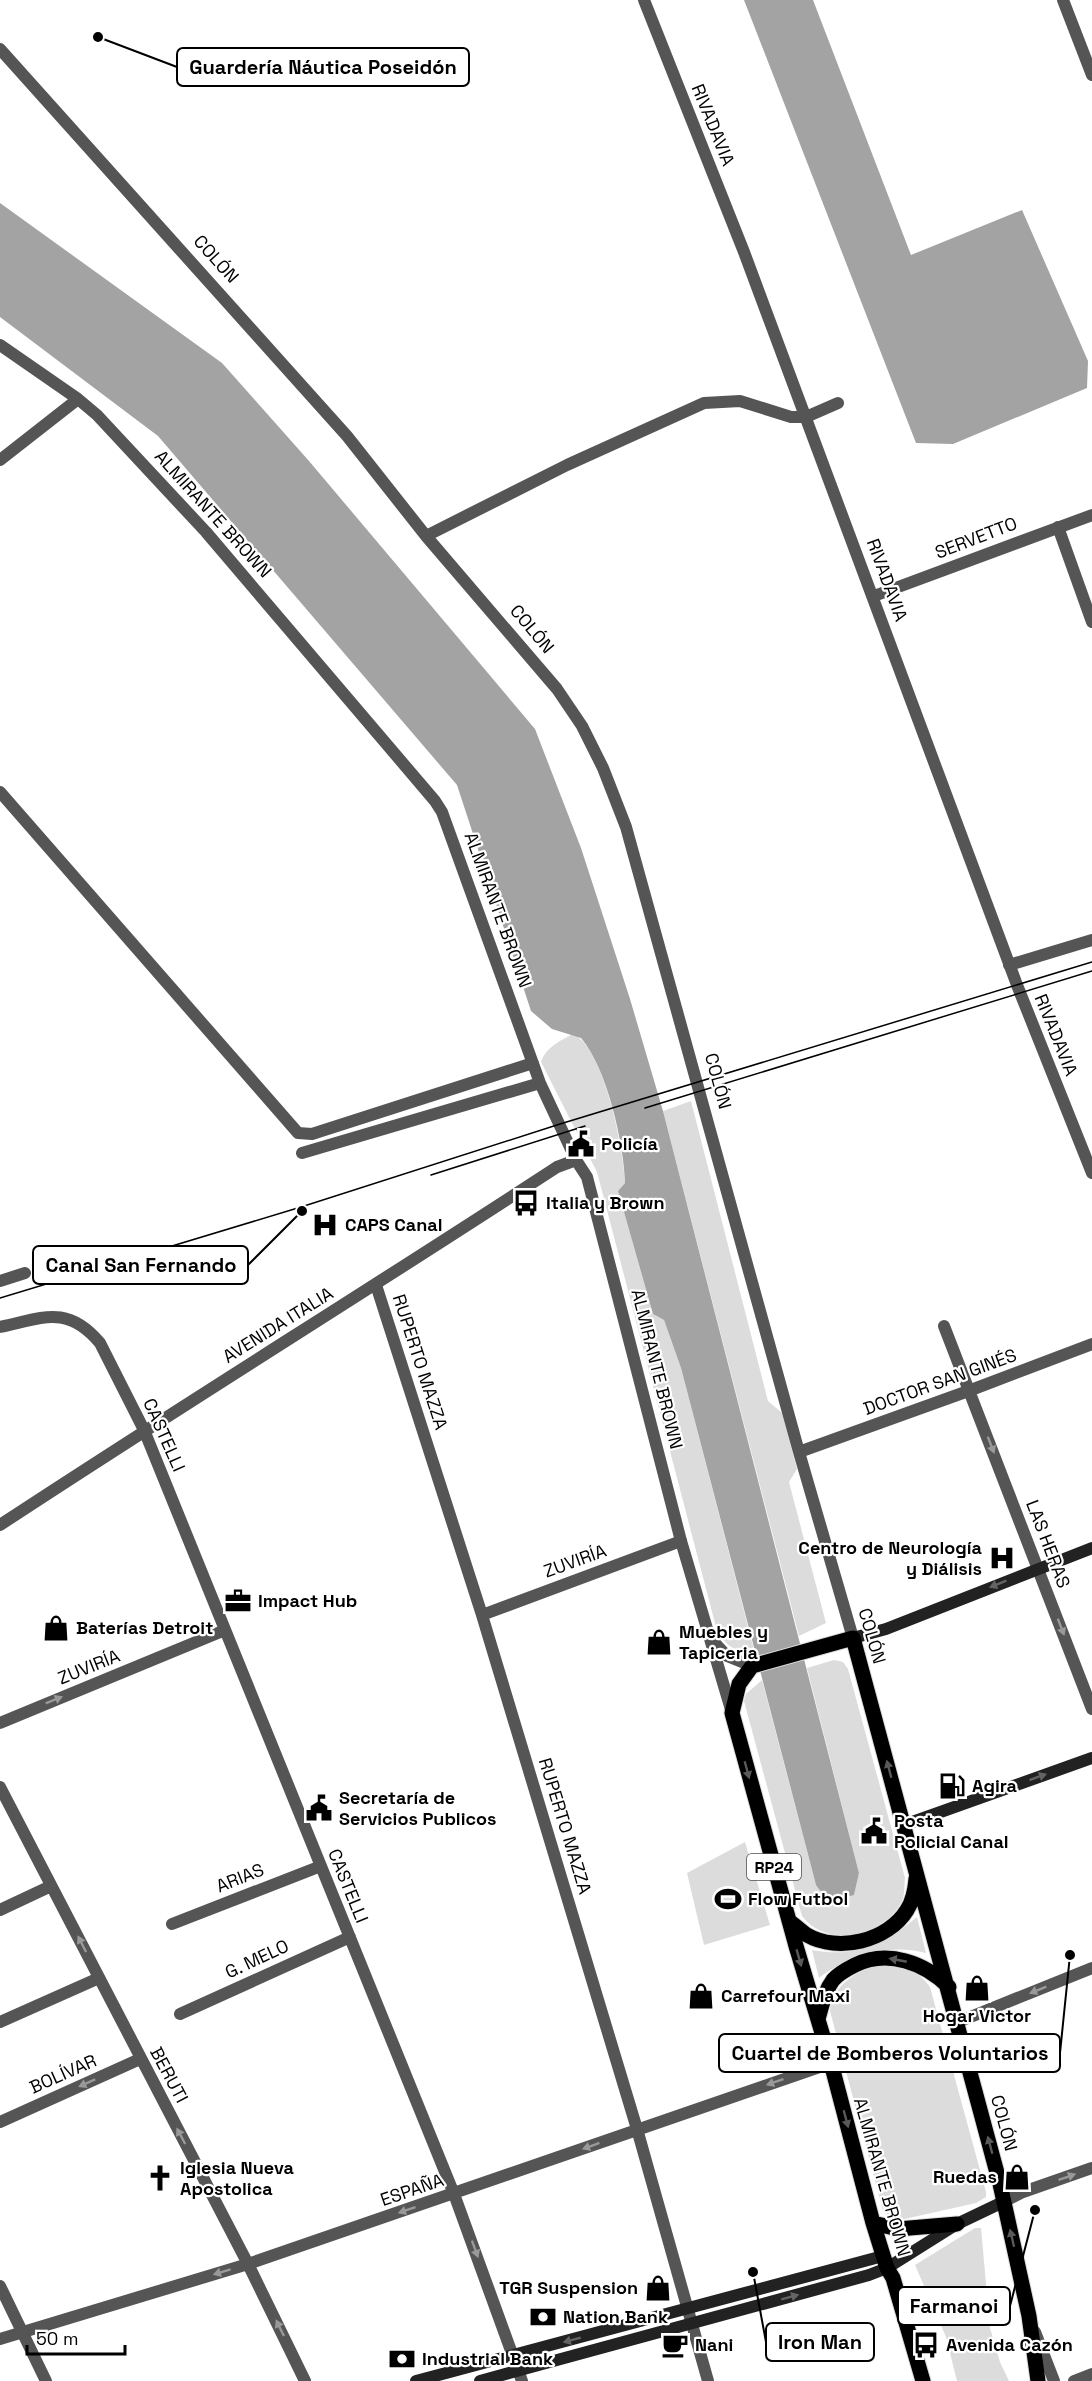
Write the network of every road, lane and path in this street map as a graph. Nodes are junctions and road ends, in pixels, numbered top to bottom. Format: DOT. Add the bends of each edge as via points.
graph roads {
  1 [pos="644,0"];
  2 [pos="1064,0"];
  3 [pos="0,49"];
  4 [pos="1092,75"];
  5 [pos="0,345"];
  6 [pos="78,399"];
  7 [pos="838,404"];
  8 [pos="806,417"];
  9 [pos="0,460"];
  10 [pos="1092,515"];
  11 [pos="1058,526"];
  12 [pos="426,536"];
  13 [pos="874,596"];
  14 [pos="1092,621"];
  15 [pos="0,792"];
  16 [pos="1092,940"];
  17 [pos="1010,965"];
  18 [pos="532,1063"];
  19 [pos="540,1083"];
  20 [pos="302,1152"];
  21 [pos="576,1160"];
  22 [pos="1092,1173"];
  23 [pos="25,1273"];
  24 [pos="0,1281"];
  25 [pos="376,1285"];
  26 [pos="944,1326"];
  27 [pos="0,1327"];
  28 [pos="1092,1344"];
  29 [pos="971,1390"];
  30 [pos="144,1430"];
  31 [pos="799,1452"];
  32 [pos="0,1525"];
  33 [pos="681,1541"];
  34 [pos="1092,1548"];
  35 [pos="1038,1569"];
  36 [pos="482,1615"];
  37 [pos="225,1630"];
  38 [pos="708,1635"];
  39 [pos="853,1638"];
  40 [pos="752,1666"];
  41 [pos="1092,1710"];
  42 [pos="732,1713"];
  43 [pos="0,1723"];
  44 [pos="1092,1758"];
  45 [pos="0,1787"];
  46 [pos="904,1826"];
  47 [pos="321,1866"];
  48 [pos="917,1877"];
  49 [pos="51,1886"];
  50 [pos="0,1910"];
  51 [pos="789,1921"];
  52 [pos="172,1924"];
  53 [pos="350,1937"];
  54 [pos="1092,1968"];
  55 [pos="99,1978"];
  56 [pos="949,1987"];
  57 [pos="180,2014"];
  58 [pos="818,2019"];
  59 [pos="0,2022"];
  60 [pos="958,2022"];
  61 [pos="140,2059"];
  62 [pos="831,2063"];
  63 [pos="0,2122"];
  64 [pos="637,2129"];
  65 [pos="1092,2168"];
  66 [pos="454,2194"];
  67 [pos="1003,2202"];
  68 [pos="873,2223"];
  69 [pos="957,2224"];
  70 [pos="885,2262"];
  71 [pos="248,2264"];
  72 [pos="0,2286"];
  73 [pos="689,2308"];
  74 [pos="1029,2316"];
  75 [pos="693,2323"];
  76 [pos="23,2332"];
  77 [pos="0,2339"];
  78 [pos="514,2356"];
  79 [pos="1092,2374"];
  80 [pos="521,2376"];
  81 [pos="46,2381"];
  82 [pos="305,2381"];
  83 [pos="416,2381"];
  84 [pos="480,2381"];
  85 [pos="708,2381"];
  86 [pos="923,2381"];
  87 [pos="1038,2381"];
  88 [pos="1054,2381"];
  89 [pos="1074,2381"];
  1 -- 8 [label="street, RIVADAVIA"];
  2 -- 4 [label="street"];
  3 -- 12 [label="street, COLÓN" via="347,436"];
  5 -- 6 [label="street, ALMIRANTE BROWN"];
  6 -- 9 [label="street"];
  6 -- 18 [label="street, ALMIRANTE BROWN" via="206,532 435,801"];
  7 -- 8 [label="street"];
  8 -- 12 [label="street" via="791,417 740,401 704,403 567,465"];
  8 -- 13 [label="street, RIVADAVIA"];
  10 -- 11 [label="street, SERVETTO"];
  11 -- 13 [label="street, SERVETTO"];
  11 -- 14 [label="street"];
  12 -- 31 [label="street, COLÓN" via="557,689 603,768 630,838"];
  13 -- 17 [label="street, RIVADAVIA"];
  15 -- 18 [label="street" via="298,1133 312,1134"];
  16 -- 17 [label="street"];
  17 -- 22 [label="street, RIVADAVIA"];
  18 -- 19 [label="street, ALMIRANTE BROWN"];
  19 -- 20 [label="street"];
  19 -- 21 [label="street, ALMIRANTE BROWN"];
  21 -- 25 [label="street, AVENIDA ITALIA" via="557,1167"];
  21 -- 33 [label="street, ALMIRANTE BROWN" via="587,1176"];
  23 -- 24 [label="street"];
  25 -- 30 [label="street, AVENIDA ITALIA"];
  25 -- 36 [label="street, RUPERTO MAZZA"];
  26 -- 29 [label="street, LAS HERAS"];
  27 -- 30 [label="street, CASTELLI" via="56,1316 76,1321 90,1331 100,1343"];
  28 -- 29 [label="street, DOCTOR SAN GINÉS"];
  29 -- 31 [label="street, DOCTOR SAN GINÉS"];
  29 -- 35 [label="street, LAS HERAS, one-way"];
  30 -- 32 [label="street, AVENIDA ITALIA"];
  30 -- 37 [label="street, CASTELLI"];
  31 -- 39 [label="street, COLÓN"];
  33 -- 36 [label="street, ZUVIRÍA"];
  33 -- 38 [label="street, ALMIRANTE BROWN"];
  34 -- 35 [label="main road"];
  35 -- 39 [label="main road, one-way" via="886,1629"];
  35 -- 41 [label="street, LAS HERAS, one-way"];
  36 -- 64 [label="street, RUPERTO MAZZA"];
  43 -- 37 [label="street, ZUVIRÍA, one-way"];
  37 -- 47 [label="street, CASTELLI"];
  38 -- 40 [label="street, ALMIRANTE BROWN" via="727,1656"];
  38 -- 42 [label="street, ALMIRANTE BROWN"];
  39 -- 40 [label="main road"];
  46 -- 39 [label="main road, COLÓN, one-way"];
  40 -- 42 [label="main road" via="739,1684"];
  42 -- 51 [label="main road, ALMIRANTE BROWN / RP24, one-way"];
  46 -- 44 [label="main road, one-way"];
  45 -- 49 [label="street, BERUTI"];
  46 -- 48 [label="main road, COLÓN"];
  47 -- 52 [label="street, ARIAS"];
  47 -- 53 [label="street, CASTELLI"];
  48 -- 51 [label="main road" via="914,1896 901,1919 884,1932 859,1942 834,1943 806,1935"];
  48 -- 56 [label="main road, COLÓN"];
  49 -- 50 [label="street"];
  55 -- 49 [label="street, BERUTI, one-way"];
  51 -- 58 [label="main road, ALMIRANTE BROWN / RP24, one-way"];
  53 -- 57 [label="street, G. MELO"];
  53 -- 66 [label="street, CASTELLI"];
  54 -- 60 [label="street, one-way"];
  55 -- 59 [label="street"];
  55 -- 61 [label="street, BERUTI"];
  56 -- 58 [label="main road, one-way" via="929,1971 903,1960 864,1960 833,1979"];
  56 -- 60 [label="main road, COLÓN"];
  58 -- 62 [label="main road, ALMIRANTE BROWN / RP24"];
  67 -- 60 [label="main road, COLÓN, one-way"];
  61 -- 63 [label="street, BOLÍVAR, one-way"];
  71 -- 61 [label="street, BERUTI, one-way"];
  62 -- 64 [label="street, ESPAÑA, one-way"];
  62 -- 68 [label="main road, ALMIRANTE BROWN / RP24, one-way"];
  64 -- 66 [label="street, ESPAÑA, one-way"];
  64 -- 73 [label="street, RUPERTO MAZZA"];
  67 -- 65 [label="street, one-way"];
  66 -- 71 [label="street, ESPAÑA, one-way"];
  66 -- 78 [label="street, CASTELLI, one-way"];
  67 -- 69 [label="main road"];
  74 -- 67 [label="main road, COLÓN, one-way"];
  68 -- 69 [label="main road" via="905,2229"];
  68 -- 70 [label="main road, ALMIRANTE BROWN / RP24"];
  69 -- 70 [label="main road"];
  70 -- 73 [label="main road"];
  75 -- 70 [label="main road, one-way" via="869,2275"];
  70 -- 86 [label="main road, ALMIRANTE BROWN / RP24"];
  71 -- 76 [label="street, ESPAÑA, one-way"];
  82 -- 71 [label="street, BERUTI, one-way"];
  72 -- 76 [label="street"];
  73 -- 75 [label="street, RUPERTO MAZZA"];
  73 -- 78 [label="main road, one-way"];
  74 -- 87 [label="main road, COLÓN"];
  74 -- 88 [label="street, COLÓN"];
  75 -- 80 [label="main road"];
  75 -- 85 [label="street, RUPERTO MAZZA"];
  76 -- 77 [label="street, ESPAÑA"];
  76 -- 81 [label="street"];
  78 -- 80 [label="street, CASTELLI"];
  78 -- 83 [label="main road"];
  79 -- 89 [label="street"];
  80 -- 84 [label="main road"];
}
